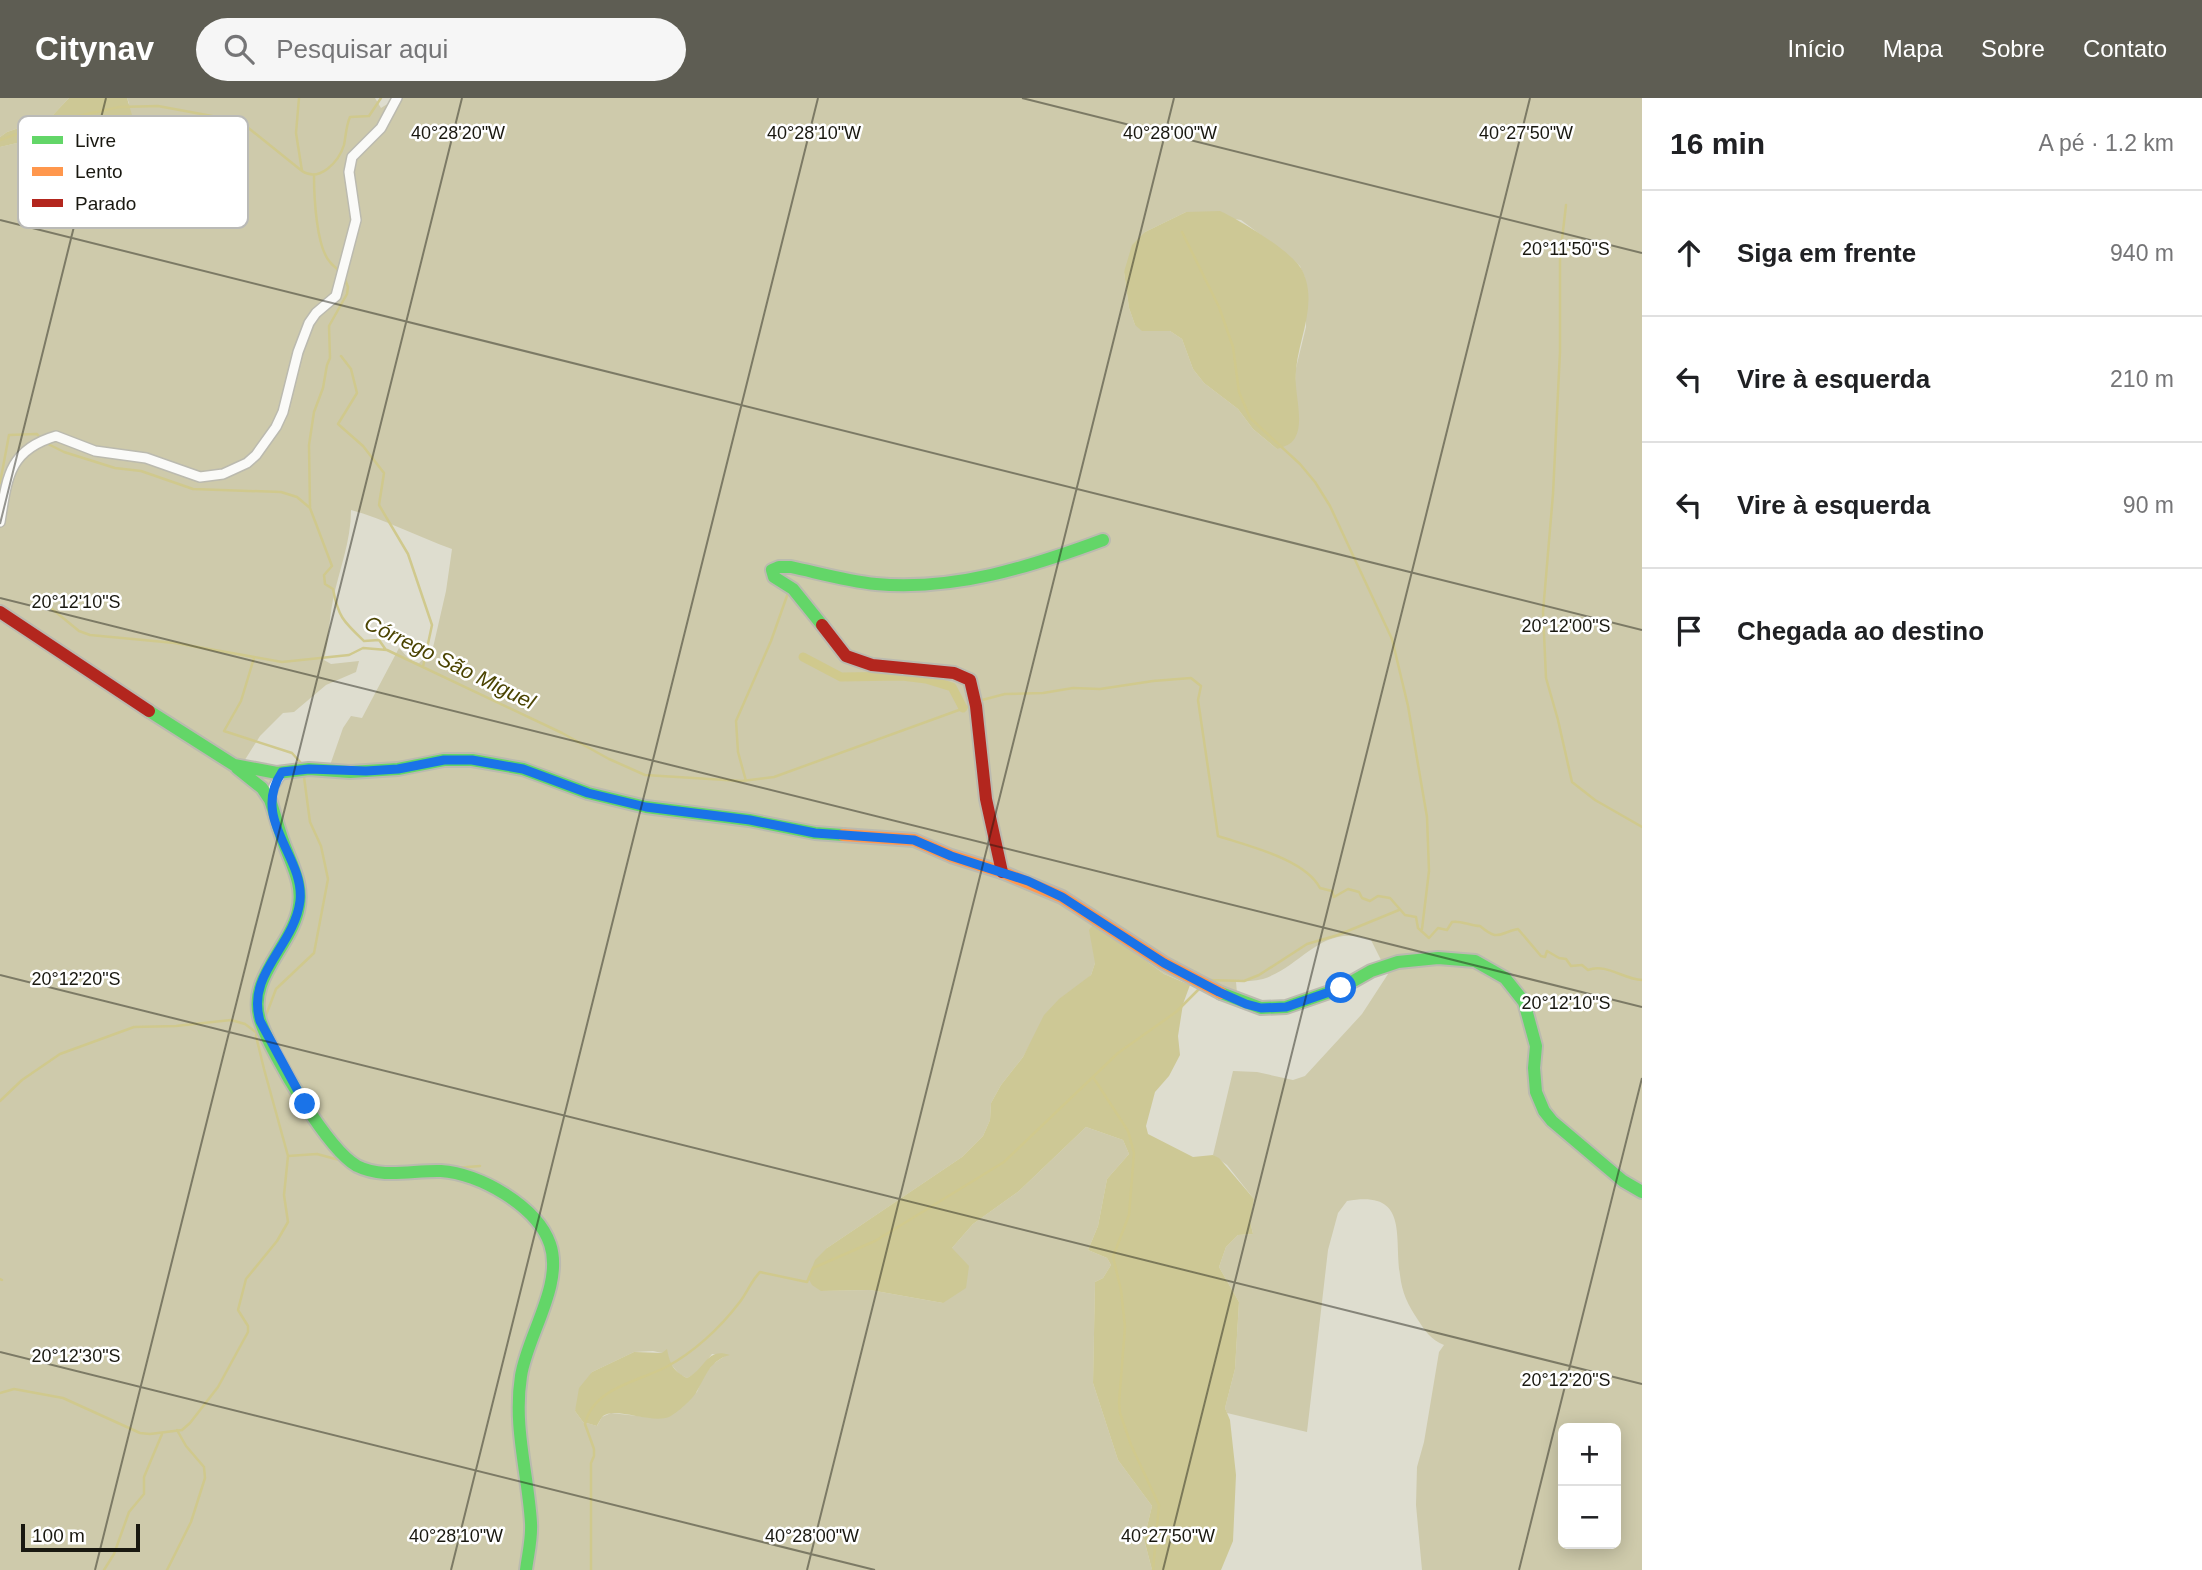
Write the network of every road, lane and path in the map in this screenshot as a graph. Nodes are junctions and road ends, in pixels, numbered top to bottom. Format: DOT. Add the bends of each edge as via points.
graph roads {
  1 [pos="397,98"];
  2 [pos="0,522"];
  3 [pos="1103,540"];
  4 [pos="0,612"];
  5 [pos="234,765"];
  6 [pos="282,772"];
  7 [pos="270,800"];
  8 [pos="1003,872"];
  9 [pos="1642,1192"];
  10 [pos="526,1570"];
  1 -- 2 [label="street" via="382,128 352,157 349,172 355,220 336,296 309,323 283,412 257,455 223,474 200,477 146,458 96,451 57,436 16,459"];
  3 -- 8 [label="street" via="1049,560 941,584 873,584 791,567 772,570 774,577 793,589 846,656 872,665 946,671 970,680 986,799"];
  4 -- 5 [label="street"];
  5 -- 6 [label="street"];
  5 -- 7 [label="street"];
  6 -- 7 [label="street"];
  6 -- 8 [label="street" via="398,769 444,760 488,762 646,807 815,833 914,840"];
  7 -- 10 [label="street" via="299,883 300,901 257,990 256,1006 305,1104 354,1164 384,1173 442,1171 475,1178 521,1207 541,1227 551,1248 551,1282 526,1354 518,1401 519,1447 531,1526"];
  8 -- 9 [label="street" via="1075,903 1164,963 1233,999 1261,1008 1310,1000 1398,962 1456,958 1490,968 1516,989 1530,1018 1536,1046 1534,1080 1544,1111 1623,1181"];
}
